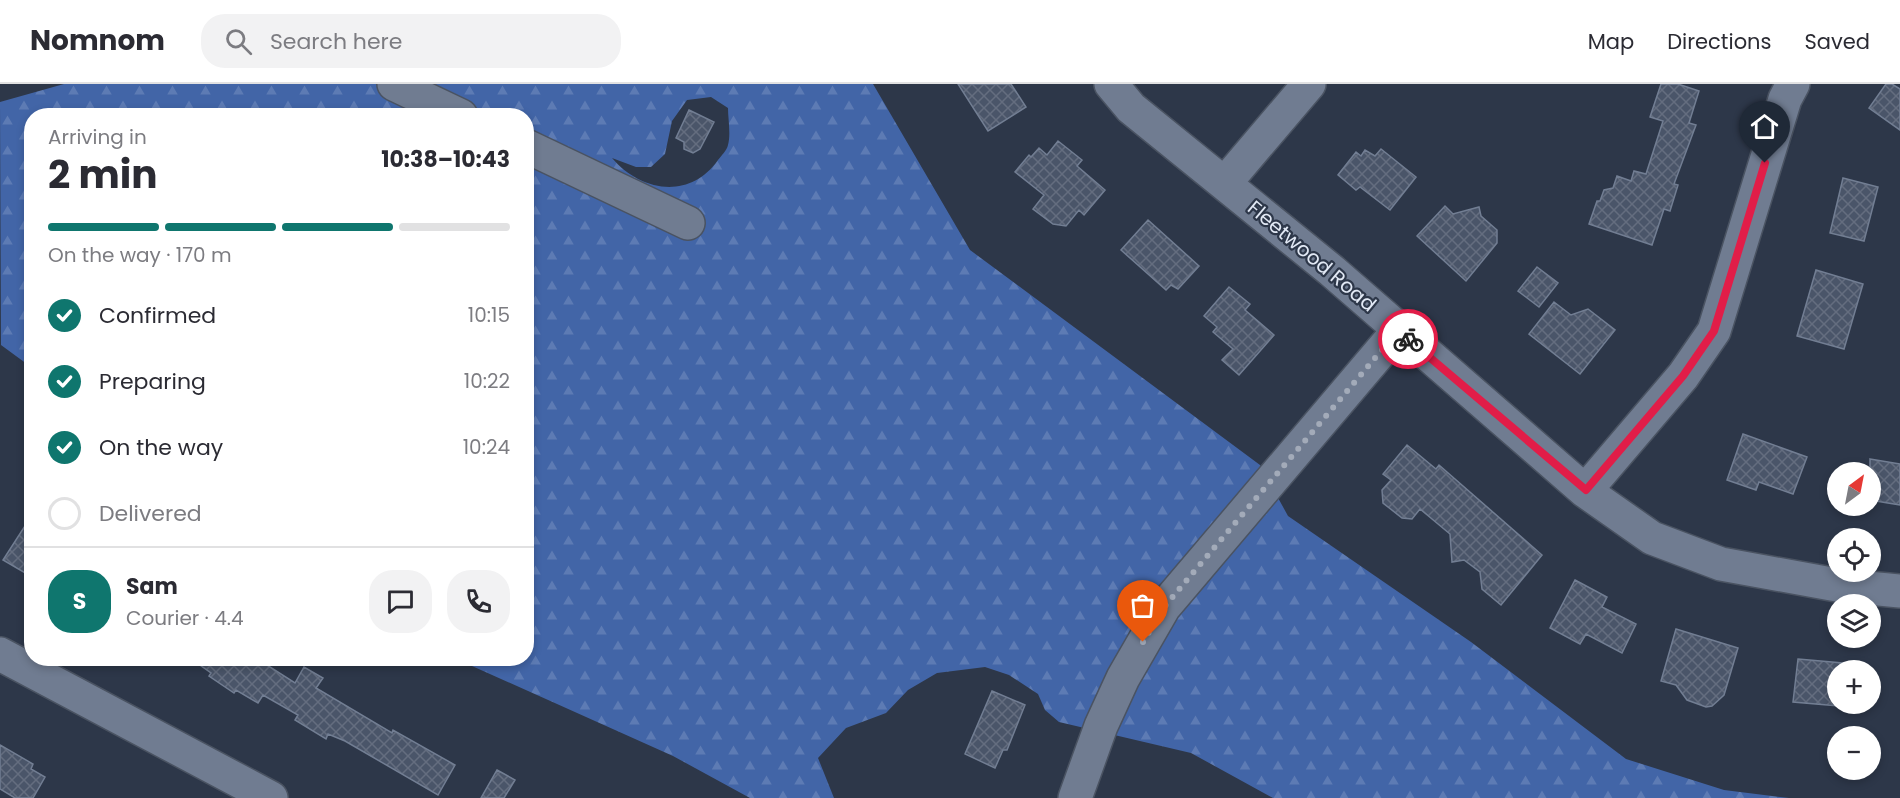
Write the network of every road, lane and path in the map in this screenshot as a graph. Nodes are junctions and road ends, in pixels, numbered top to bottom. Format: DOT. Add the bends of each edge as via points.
graph roads {
  1 [pos="394,84"];
  2 [pos="1111,84"];
  3 [pos="1309,84"];
  4 [pos="1793,84"];
  5 [pos="444,108"];
  6 [pos="534,150"];
  7 [pos="1225,183"];
  8 [pos="688,223"];
  9 [pos="1398,331"];
  10 [pos="1586,490"];
  11 [pos="1900,591"];
  12 [pos="0,654"];
  13 [pos="271,798"];
  14 [pos="1075,798"];
  1 -- 5 [label="street"];
  2 -- 7 [label="street, Fleetwood Road" via="1131,108"];
  3 -- 7 [label="street"];
  4 -- 10 [label="street" via="1785,99 1714,331 1683,376"];
  6 -- 8 [label="street"];
  7 -- 9 [label="street, Fleetwood Road"];
  9 -- 10 [label="street, Fleetwood Road"];
  9 -- 14 [label="street" via="1164,607 1123,678"];
  10 -- 11 [label="street, Fleetwood Road" via="1652,538 1721,564 1837,585"];
  12 -- 13 [label="street"];
}
